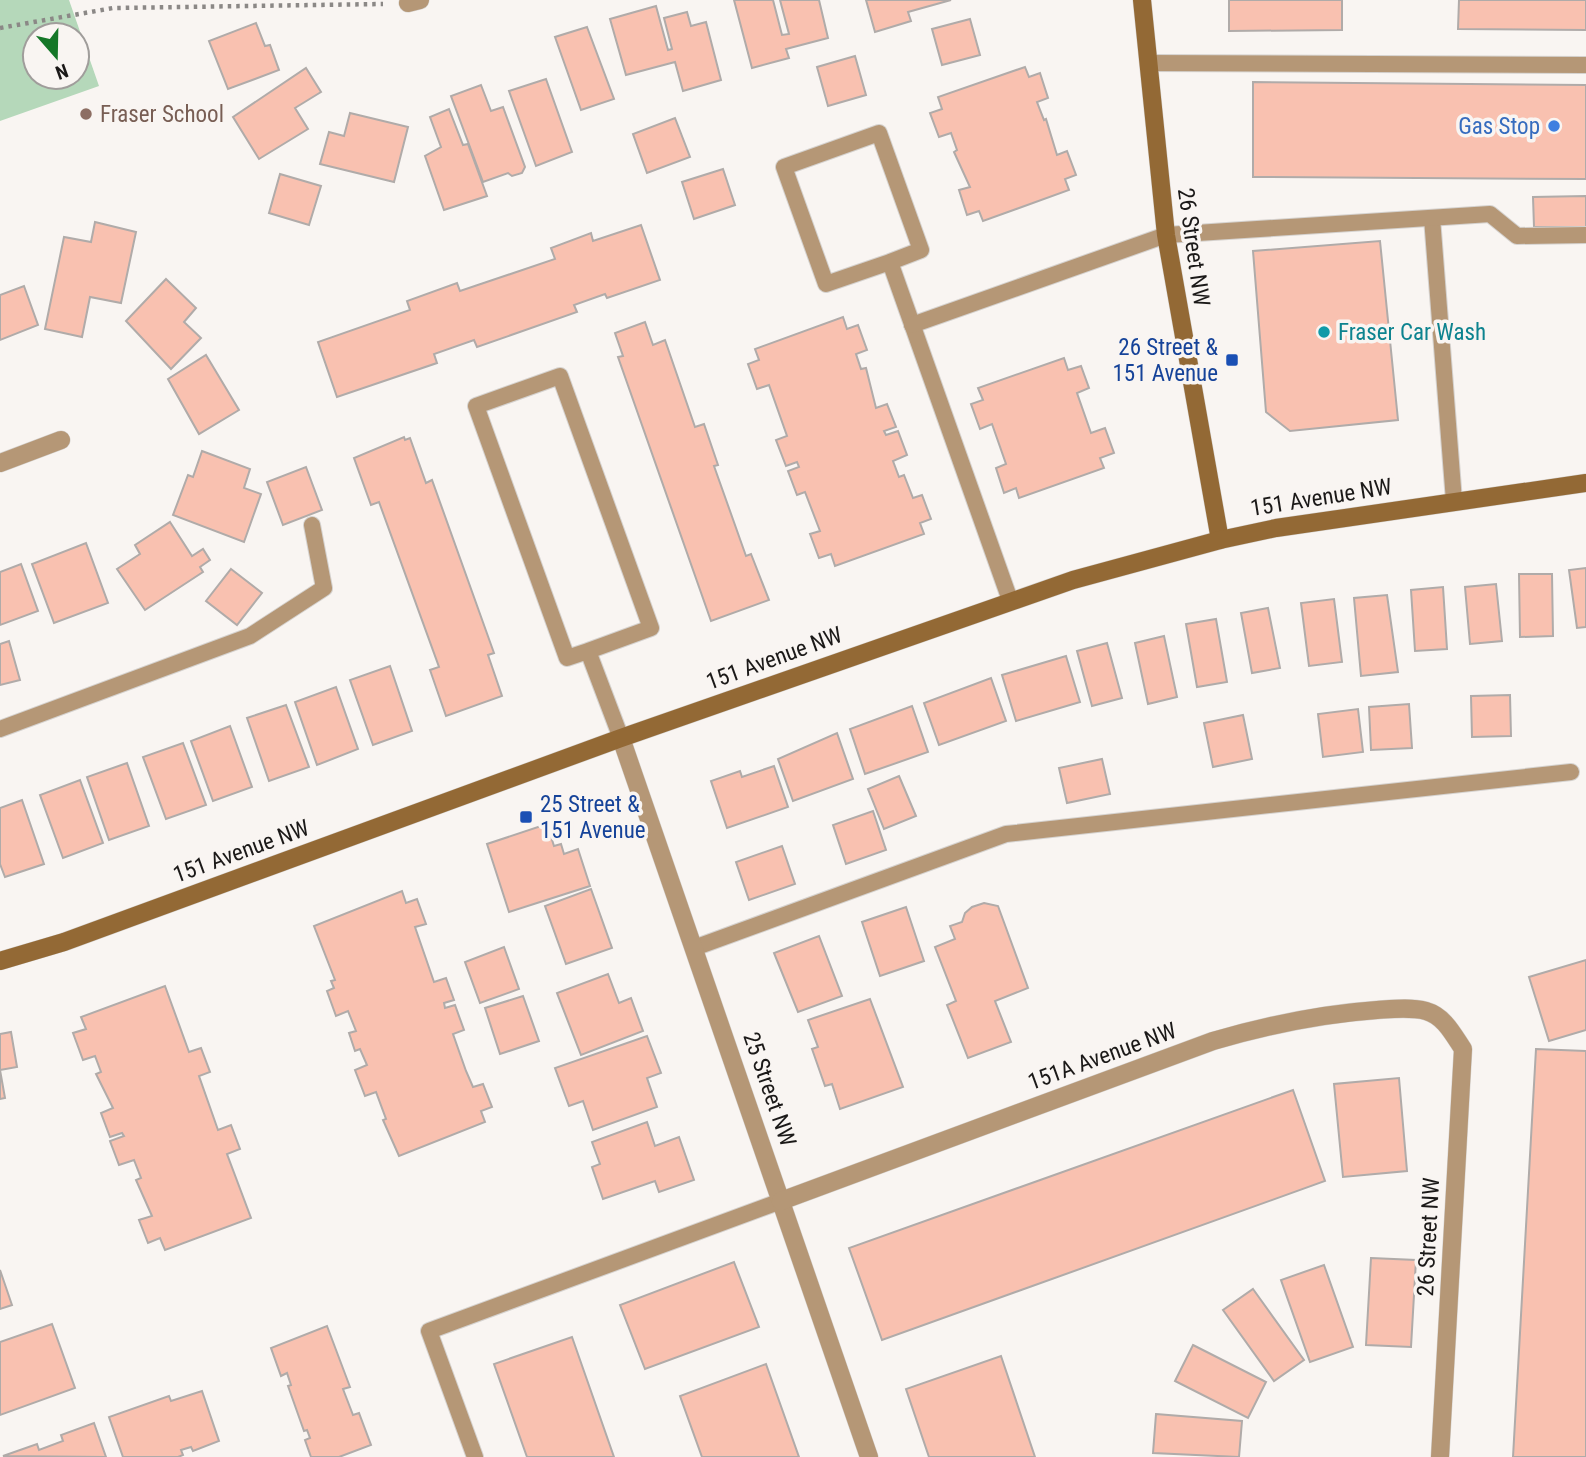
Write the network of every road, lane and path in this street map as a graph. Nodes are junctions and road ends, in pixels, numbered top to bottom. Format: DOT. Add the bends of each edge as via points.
graph roads {
  1 [pos="1142,0"];
  2 [pos="414,2"];
  3 [pos="0,28"];
  4 [pos="1148,63"];
  5 [pos="1586,65"];
  6 [pos="1432,218"];
  7 [pos="1166,235"];
  8 [pos="1586,235"];
  9 [pos="890,262"];
  10 [pos="912,325"];
  11 [pos="61,440"];
  12 [pos="0,463"];
  13 [pos="1586,483"];
  14 [pos="1454,501"];
  15 [pos="312,525"];
  16 [pos="1220,540"];
  17 [pos="1010,600"];
  18 [pos="588,651"];
  19 [pos="0,729"];
  20 [pos="621,738"];
  21 [pos="1571,772"];
  22 [pos="694,948"];
  23 [pos="0,961"];
  24 [pos="1447,1025"];
  25 [pos="781,1201"];
  26 [pos="475,1457"];
  27 [pos="869,1457"];
  28 [pos="1440,1457"];
  1 -- 4 [label="street, 26 Street NW"];
  2 -- 3 [label="path" via="113,8"];
  4 -- 5 [label="lane"];
  4 -- 7 [label="street, 26 Street NW"];
  6 -- 7 [label="lane"];
  6 -- 8 [label="lane" via="1490,214 1517,236"];
  6 -- 14 [label="lane"];
  7 -- 10 [label="lane"];
  7 -- 16 [label="street, 26 Street NW"];
  9 -- 9 [label="lane" via="921,250 879,133 784,167 826,284"];
  9 -- 10 [label="lane"];
  10 -- 17 [label="lane"];
  11 -- 12 [label="street"];
  13 -- 14 [label="street, 151 Avenue NW"];
  14 -- 16 [label="street, 151 Avenue NW"];
  15 -- 19 [label="lane" via="324,588 250,636"];
  16 -- 17 [label="street, 151 Avenue NW"];
  17 -- 20 [label="street, 151 Avenue NW"];
  18 -- 18 [label="lane" via="651,628 560,376 476,406 568,658"];
  18 -- 20 [label="lane"];
  20 -- 22 [label="street, 25 Street NW"];
  20 -- 23 [label="street, 151 Avenue NW" via="64,942"];
  21 -- 22 [label="lane" via="1006,834"];
  22 -- 25 [label="street, 25 Street NW"];
  24 -- 25 [label="street, 151A Avenue NW" via="1427,1011 1404,1009 1330,1013 1270,1024"];
  24 -- 28 [label="street, 26 Street NW" via="1463,1049"];
  25 -- 26 [label="lane" via="429,1331"];
  25 -- 27 [label="street, 25 Street NW"];
}
